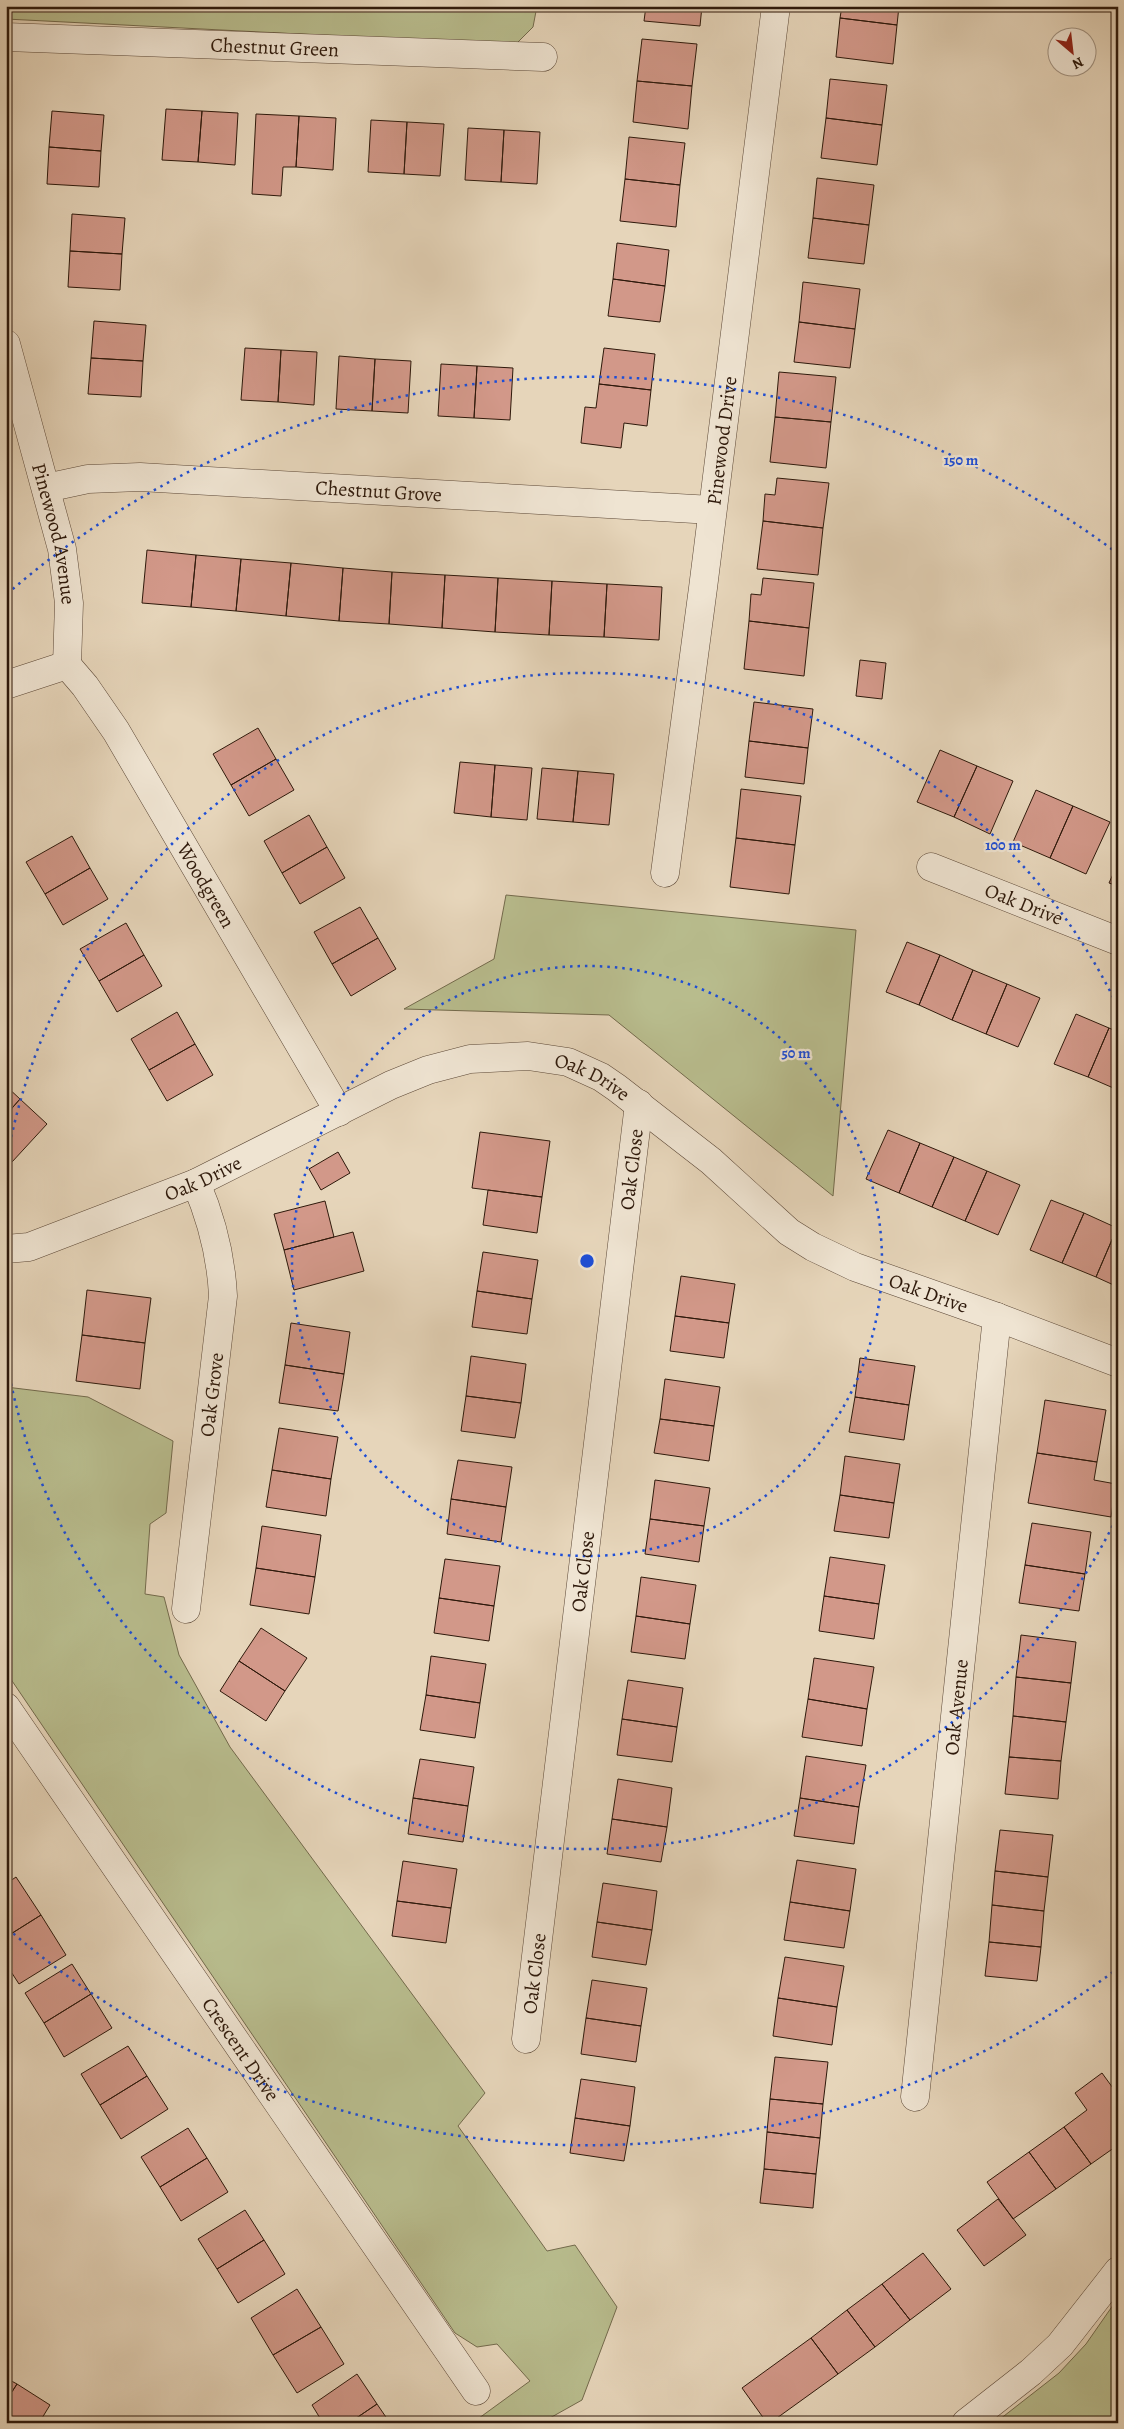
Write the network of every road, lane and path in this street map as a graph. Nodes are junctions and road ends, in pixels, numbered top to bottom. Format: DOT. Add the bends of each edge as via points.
graph roads {
  1 [pos="776,6"];
  2 [pos="6,37"];
  3 [pos="543,57"];
  4 [pos="6,344"];
  5 [pos="46,488"];
  6 [pos="712,510"];
  7 [pos="67,665"];
  8 [pos="6,684"];
  9 [pos="931,867"];
  10 [pos="665,873"];
  11 [pos="1118,941"];
  12 [pos="639,1104"];
  13 [pos="339,1112"];
  14 [pos="196,1183"];
  15 [pos="18,1248"];
  16 [pos="997,1316"];
  17 [pos="1118,1363"];
  18 [pos="186,1609"];
  19 [pos="6,1707"];
  20 [pos="526,2038"];
  21 [pos="915,2097"];
  22 [pos="1118,2271"];
  23 [pos="476,2391"];
  24 [pos="966,2423"];
  1 -- 6 [label="street, Pinewood Drive"];
  2 -- 3 [label="street, Chestnut Green"];
  4 -- 5 [label="street, Pinewood Avenue"];
  5 -- 6 [label="street, Chestnut Grove" via="88,479 140,477"];
  5 -- 7 [label="street, Pinewood Avenue" via="67,579 70,632"];
  6 -- 10 [label="street, Pinewood Drive"];
  7 -- 8 [label="street"];
  7 -- 13 [label="street, Woodgreen" via="116,730"];
  9 -- 11 [label="street, Oak Drive"];
  12 -- 13 [label="street, Oak Drive" via="600,1076 568,1062 501,1056 470,1059 428,1070"];
  12 -- 16 [label="street, Oak Drive" via="711,1161 801,1240 855,1267"];
  12 -- 20 [label="street, Oak Close"];
  13 -- 14 [label="street, Oak Drive"];
  14 -- 15 [label="street, Oak Drive"];
  14 -- 18 [label="street, Oak Grove" via="216,1239 224,1296"];
  16 -- 17 [label="street, Oak Drive"];
  16 -- 21 [label="street, Oak Avenue"];
  19 -- 23 [label="street, Crescent Drive"];
  22 -- 24 [label="street" via="1060,2345"];
}
